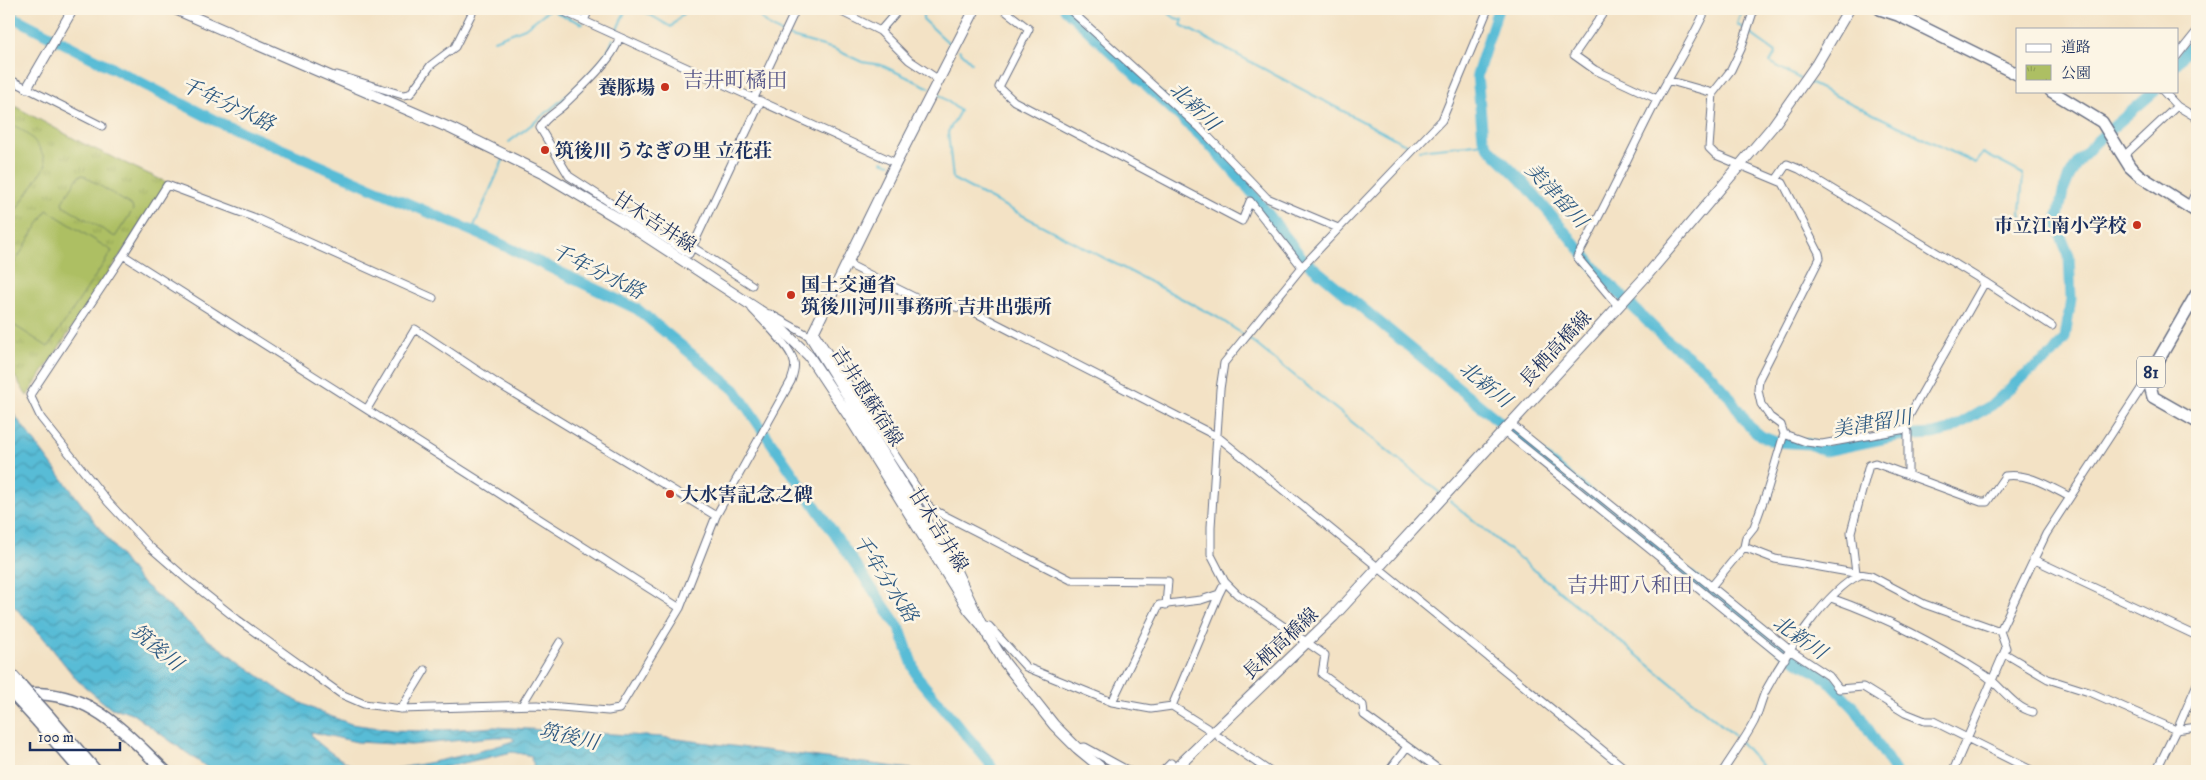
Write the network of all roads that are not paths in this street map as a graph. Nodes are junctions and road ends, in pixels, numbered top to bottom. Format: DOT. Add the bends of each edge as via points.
graph roads {
  1 [pos="73,9"];
  2 [pos="176,9"];
  3 [pos="474,9"];
  4 [pos="558,9"];
  5 [pos="589,9"];
  6 [pos="796,9"];
  7 [pos="836,9"];
  8 [pos="899,9"];
  9 [pos="975,9"];
  10 [pos="1002,9"];
  11 [pos="1069,9"];
  12 [pos="1488,9"];
  13 [pos="1606,9"];
  14 [pos="1706,9"];
  15 [pos="1754,9"];
  16 [pos="1849,9"];
  17 [pos="1880,9"];
  18 [pos="584,21"];
  19 [pos="880,31"];
  20 [pos="2197,31"];
  21 [pos="619,37"];
  22 [pos="2178,55"];
  23 [pos="2016,73"];
  24 [pos="326,74"];
  25 [pos="9,79"];
  26 [pos="1667,80"];
  27 [pos="936,87"];
  28 [pos="27,88"];
  29 [pos="2053,92"];
  30 [pos="2164,92"];
  31 [pos="1713,94"];
  32 [pos="757,99"];
  33 [pos="1657,100"];
  34 [pos="2177,106"];
  35 [pos="2197,118"];
  36 [pos="102,126"];
  37 [pos="2121,151"];
  38 [pos="896,163"];
  39 [pos="1741,165"];
  40 [pos="1776,180"];
  41 [pos="2197,188"];
  42 [pos="2193,209"];
  43 [pos="1338,228"];
  44 [pos="694,248"];
  45 [pos="123,255"];
  46 [pos="846,263"];
  47 [pos="1302,267"];
  48 [pos="1985,282"];
  49 [pos="752,285"];
  50 [pos="2197,293"];
  51 [pos="432,298"];
  52 [pos="743,300"];
  53 [pos="1618,306"];
  54 [pos="2052,326"];
  55 [pos="812,333"];
  56 [pos="2148,378"];
  57 [pos="367,409"];
  58 [pos="2197,422"];
  59 [pos="1508,427"];
  60 [pos="1907,431"];
  61 [pos="1783,436"];
  62 [pos="1218,437"];
  63 [pos="1908,475"];
  64 [pos="2070,497"];
  65 [pos="716,516"];
  66 [pos="1744,547"];
  67 [pos="2033,559"];
  68 [pos="1379,568"];
  69 [pos="1858,574"];
  70 [pos="1225,582"];
  71 [pos="1711,587"];
  72 [pos="1219,594"];
  73 [pos="1831,598"];
  74 [pos="1166,605"];
  75 [pos="680,608"];
  76 [pos="982,624"];
  77 [pos="2000,631"];
  78 [pos="2197,636"];
  79 [pos="560,642"];
  80 [pos="1307,642"];
  81 [pos="2004,653"];
  82 [pos="1787,655"];
  83 [pos="425,670"];
  84 [pos="9,673"];
  85 [pos="1992,680"];
  86 [pos="2197,684"];
  87 [pos="9,689"];
  88 [pos="9,694"];
  89 [pos="1112,702"];
  90 [pos="522,705"];
  91 [pos="1172,706"];
  92 [pos="401,709"];
  93 [pos="2033,712"];
  94 [pos="43,718"];
  95 [pos="2197,727"];
  96 [pos="1210,730"];
  97 [pos="2177,730"];
  98 [pos="1219,737"];
  99 [pos="1969,738"];
  100 [pos="1077,748"];
  101 [pos="1406,748"];
  102 [pos="1172,767"];
  103 [pos="82,771"];
  104 [pos="95,771"];
  105 [pos="165,771"];
  106 [pos="1105,771"];
  107 [pos="1129,771"];
  108 [pos="1163,771"];
  109 [pos="1269,771"];
  110 [pos="1389,771"];
  111 [pos="1441,771"];
  112 [pos="1628,771"];
  113 [pos="1723,771"];
  114 [pos="1953,771"];
  115 [pos="2033,771"];
  116 [pos="2156,771"];
  1 -- 28 [label="street"];
  2 -- 24 [label="main road, 甘木吉井線"];
  3 -- 24 [label="street" via="455,47 431,65 410,94 403,95"];
  4 -- 18 [label="street"];
  5 -- 18 [label="street"];
  6 -- 32 [label="street"];
  7 -- 19 [label="street"];
  8 -- 19 [label="street"];
  9 -- 27 [label="main road"];
  10 -- 47 [label="street" via="1029,29 999,87 1014,100 1242,221 1250,201"];
  11 -- 43 [label="street" via="1200,128 1267,198"];
  12 -- 43 [label="street" via="1442,120"];
  13 -- 33 [label="street" via="1574,55 1595,70"];
  14 -- 26 [label="street" via="1694,37"];
  15 -- 31 [label="street" via="1734,63"];
  16 -- 39 [label="main road, 長栖高橋線" via="1803,84"];
  17 -- 23 [label="main road" via="1914,22"];
  18 -- 21 [label="street"];
  19 -- 27 [label="street"];
  20 -- 22 [label="street"];
  21 -- 32 [label="street"];
  21 -- 44 [label="street" via="613,53 540,128 569,176 689,254"];
  24 -- 52 [label="main road, 甘木吉井線" via="452,129 544,174"];
  25 -- 28 [label="street"];
  26 -- 31 [label="street" via="1683,82"];
  26 -- 33 [label="street"];
  27 -- 38 [label="main road"];
  28 -- 36 [label="street"];
  29 -- 37 [label="main road" via="2102,122"];
  30 -- 34 [label="street"];
  31 -- 39 [label="street" via="1709,148 1716,155"];
  32 -- 38 [label="street"];
  32 -- 44 [label="street"];
  33 -- 53 [label="street" via="1577,257"];
  34 -- 35 [label="street"];
  34 -- 37 [label="street"];
  37 -- 42 [label="main road" via="2140,176"];
  38 -- 46 [label="main road"];
  39 -- 40 [label="street"];
  39 -- 53 [label="main road, 長栖高橋線"];
  40 -- 48 [label="street" via="1787,164"];
  40 -- 61 [label="street" via="1782,183 1820,258 1760,379 1761,404 1781,425"];
  41 -- 42 [label="street"];
  43 -- 47 [label="street"];
  44 -- 49 [label="street"];
  45 -- 51 [label="street" via="168,185 253,217"];
  45 -- 57 [label="street"];
  45 -- 92 [label="street" via="30,395 41,418 108,502 150,547 188,581 341,694 364,704"];
  46 -- 55 [label="main road"];
  46 -- 62 [label="street" via="918,299 970,310"];
  47 -- 62 [label="street" via="1224,363"];
  48 -- 54 [label="street"];
  48 -- 60 [label="street" via="1909,416"];
  50 -- 56 [label="main road, 81"];
  52 -- 55 [label="street"];
  52 -- 65 [label="street" via="774,332 795,364 792,381"];
  52 -- 76 [label="main road, 甘木吉井線" via="786,332 809,356 969,610"];
  53 -- 59 [label="main road, 長栖高橋線"];
  55 -- 74 [label="street" via="930,508 1071,580 1168,581"];
  55 -- 76 [label="main road, 吉井恵蘇宿線" via="954,567"];
  56 -- 58 [label="main road, 81" via="2153,397"];
  56 -- 64 [label="street"];
  57 -- 65 [label="street" via="415,330"];
  57 -- 75 [label="street"];
  59 -- 68 [label="main road, 長栖高橋線"];
  59 -- 71 [label="street"];
  59 -- 82 [label="street"];
  60 -- 61 [label="street" via="1822,444"];
  60 -- 63 [label="street"];
  61 -- 66 [label="street" via="1768,488"];
  62 -- 68 [label="street"];
  62 -- 70 [label="street" via="1211,555"];
  63 -- 64 [label="street" via="1980,502 1987,502 2005,476 2019,474"];
  63 -- 69 [label="street" via="1875,463 1869,465 1851,532"];
  64 -- 67 [label="street"];
  65 -- 75 [label="street"];
  66 -- 69 [label="street" via="1775,559"];
  66 -- 71 [label="street"];
  67 -- 77 [label="street"];
  67 -- 78 [label="street"];
  68 -- 80 [label="main road, 長栖高橋線"];
  68 -- 112 [label="street"];
  69 -- 73 [label="street" via="1847,580"];
  69 -- 77 [label="street" via="1871,576 1924,604"];
  70 -- 72 [label="street"];
  70 -- 80 [label="street" via="1251,605"];
  71 -- 82 [label="street"];
  72 -- 74 [label="street"];
  72 -- 91 [label="street"];
  73 -- 82 [label="street"];
  73 -- 85 [label="street" via="1871,612 1924,637"];
  74 -- 89 [label="street" via="1159,606"];
  75 -- 90 [label="street" via="620,709"];
  76 -- 89 [label="street" via="989,626 1026,666"];
  76 -- 100 [label="main road, 吉井恵蘇宿線" via="1021,686"];
  77 -- 81 [label="street" via="2006,648"];
  79 -- 90 [label="street"];
  80 -- 101 [label="street" via="1325,655 1322,674 1363,705 1364,715 1400,740"];
  80 -- 102 [label="main road, 長栖高橋線"];
  81 -- 85 [label="street"];
  81 -- 97 [label="street" via="2048,679 2092,693"];
  82 -- 99 [label="street" via="1829,676 1839,690 1863,687 1905,713 1933,721"];
  82 -- 113 [label="street" via="1766,691 1755,721"];
  83 -- 92 [label="street"];
  84 -- 94 [label="highway, bridge"];
  85 -- 93 [label="street" via="2025,710"];
  85 -- 99 [label="street"];
  86 -- 97 [label="street"];
  87 -- 94 [label="highway, bridge"];
  88 -- 105 [label="main road" via="45,692 98,710"];
  89 -- 91 [label="street" via="1150,709"];
  90 -- 92 [label="street"];
  91 -- 96 [label="street"];
  94 -- 103 [label="highway"];
  94 -- 104 [label="highway"];
  95 -- 97 [label="street"];
  97 -- 116 [label="street"];
  98 -- 109 [label="street"];
  99 -- 114 [label="street"];
  99 -- 115 [label="street"];
  100 -- 106 [label="main road, 吉井恵蘇宿線"];
  100 -- 107 [label="street" via="1085,747"];
  101 -- 110 [label="street"];
  101 -- 111 [label="street"];
  102 -- 108 [label="street"];
}
